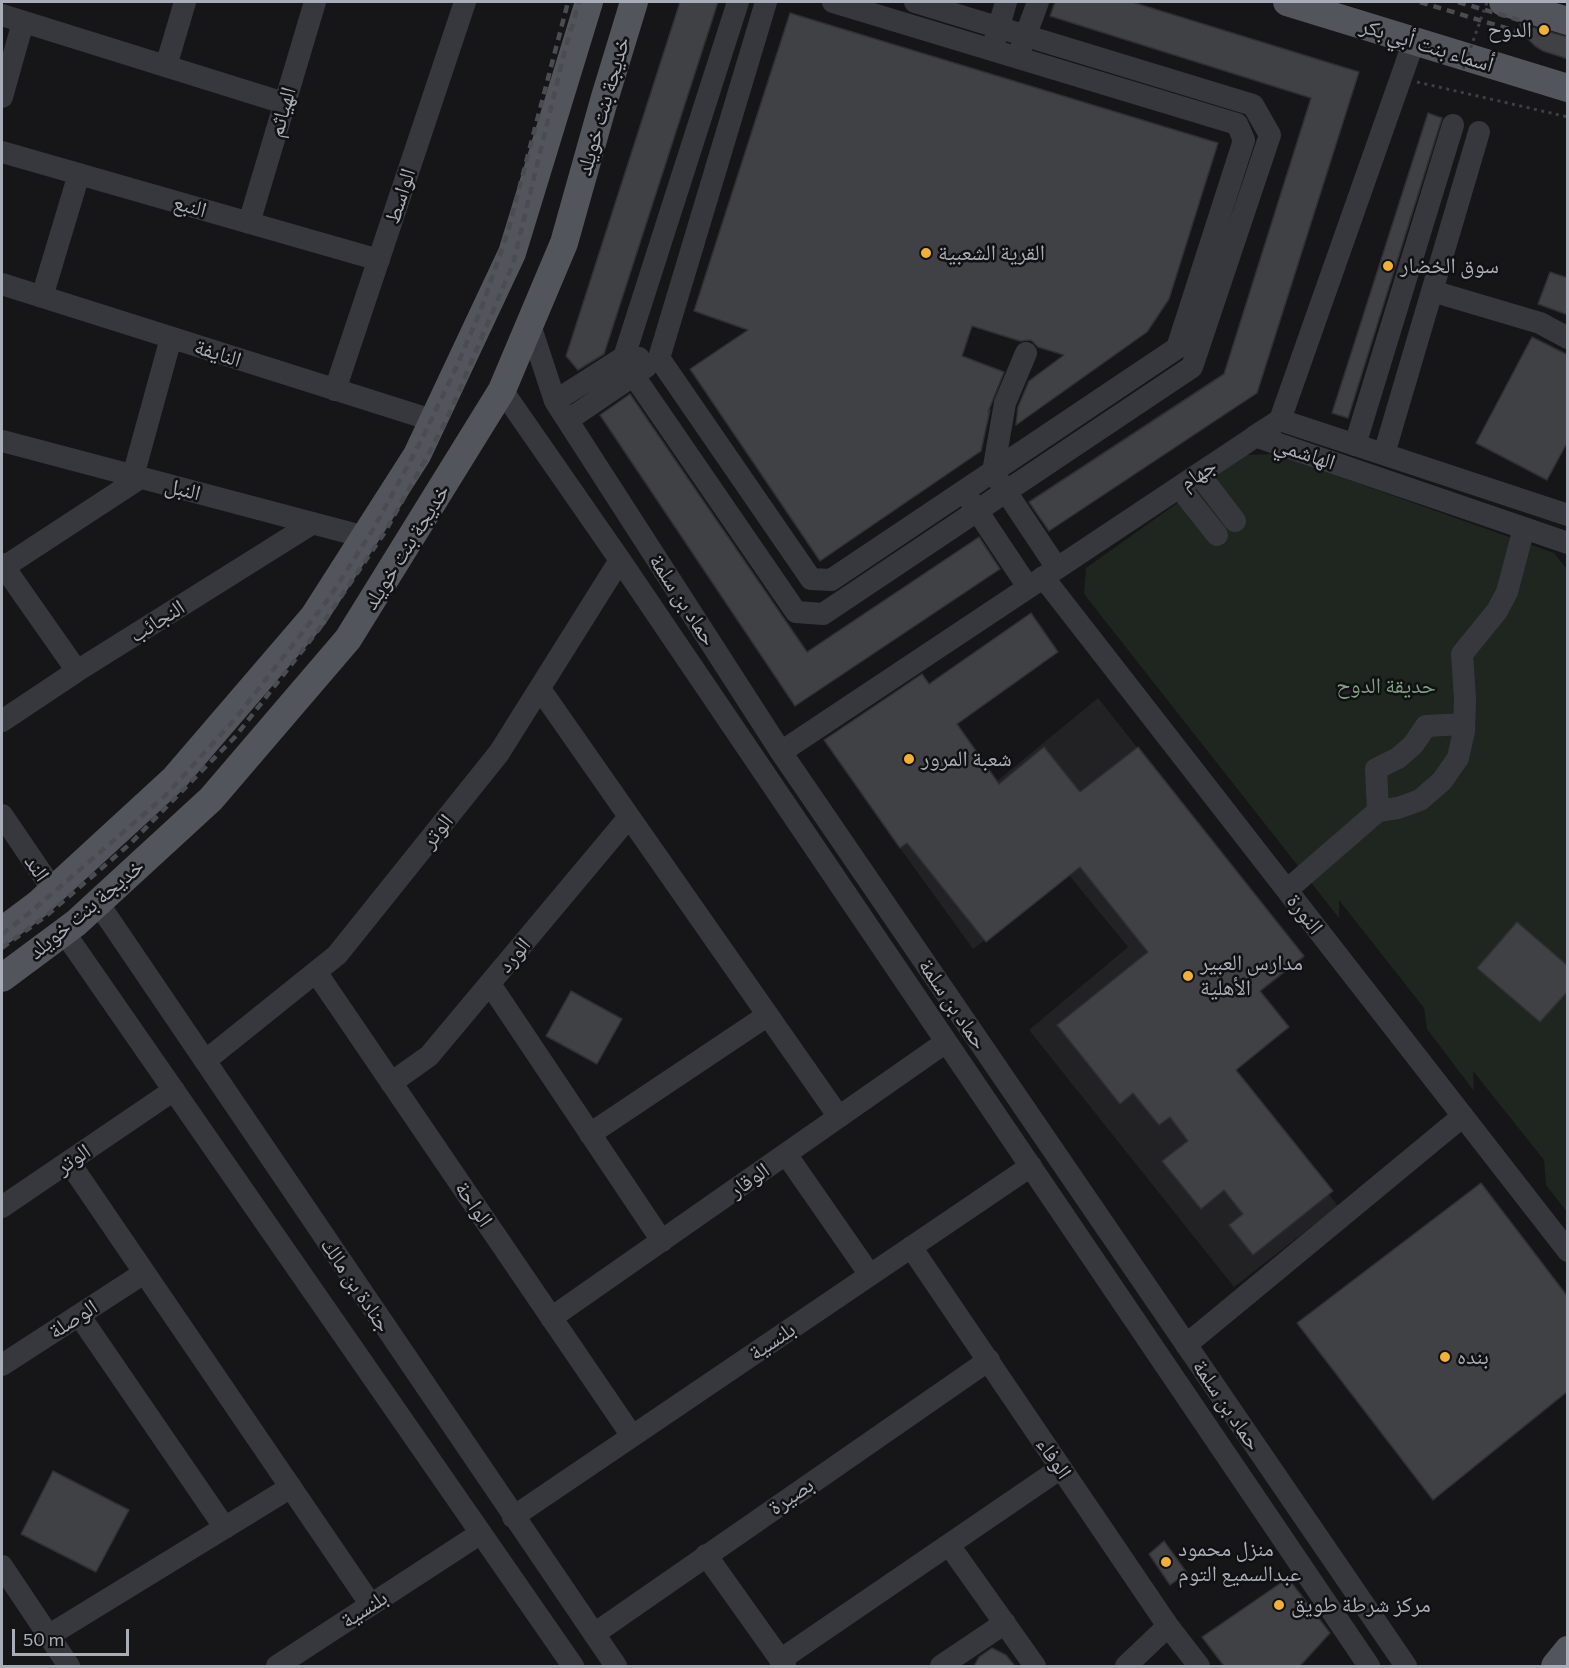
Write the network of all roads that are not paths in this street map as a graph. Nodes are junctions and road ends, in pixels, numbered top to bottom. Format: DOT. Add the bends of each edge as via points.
graph roads {
  1 [pos="185,2"];
  2 [pos="315,2"];
  3 [pos="465,2"];
  4 [pos="589,2"];
  5 [pos="634,2"];
  6 [pos="738,2"];
  7 [pos="766,2"];
  8 [pos="833,2"];
  9 [pos="915,2"];
  10 [pos="1006,2"];
  11 [pos="1038,2"];
  12 [pos="1287,2"];
  13 [pos="1503,2"];
  14 [pos="12,18"];
  15 [pos="1568,21"];
  16 [pos="999,27"];
  17 [pos="1026,35"];
  18 [pos="1414,41"];
  19 [pos="993,49"];
  20 [pos="1018,58"];
  21 [pos="166,66"];
  22 [pos="1568,88"];
  23 [pos="2,97"];
  24 [pos="284,103"];
  25 [pos="1453,125"];
  26 [pos="1479,132"];
  27 [pos="2,152"];
  28 [pos="79,174"];
  29 [pos="249,223"];
  30 [pos="379,260"];
  31 [pos="2,284"];
  32 [pos="1432,291"];
  33 [pos="42,297"];
  34 [pos="530,325"];
  35 [pos="171,338"];
  36 [pos="1568,338"];
  37 [pos="1026,353"];
  38 [pos="659,358"];
  39 [pos="629,366"];
  40 [pos="335,390"];
  41 [pos="502,390"];
  42 [pos="555,400"];
  43 [pos="568,420"];
  44 [pos="1280,420"];
  45 [pos="435,421"];
  46 [pos="2,441"];
  47 [pos="1355,445"];
  48 [pos="1384,454"];
  49 [pos="993,472"];
  50 [pos="1199,474"];
  51 [pos="137,477"];
  52 [pos="1179,487"];
  53 [pos="964,491"];
  54 [pos="1006,492"];
  55 [pos="1565,508"];
  56 [pos="977,511"];
  57 [pos="1235,521"];
  58 [pos="313,523"];
  59 [pos="1524,528"];
  60 [pos="1217,536"];
  61 [pos="365,537"];
  62 [pos="1568,543"];
  63 [pos="620,560"];
  64 [pos="3,565"];
  65 [pos="1043,577"];
  66 [pos="77,671"];
  67 [pos="540,689"];
  68 [pos="2,721"];
  69 [pos="1464,724"];
  70 [pos="781,752"];
  71 [pos="1378,811"];
  72 [pos="2,815"];
  73 [pos="629,817"];
  74 [pos="53,890"];
  75 [pos="1287,890"];
  76 [pos="98,903"];
  77 [pos="2,931"];
  78 [pos="64,932"];
  79 [pos="316,972"];
  80 [pos="2,978"];
  81 [pos="490,984"];
  82 [pos="768,1015"];
  83 [pos="946,1042"];
  84 [pos="206,1061"];
  85 [pos="391,1083"];
  86 [pos="174,1090"];
  87 [pos="1463,1116"];
  88 [pos="839,1117"];
  89 [pos="590,1134"];
  90 [pos="786,1154"];
  91 [pos="69,1162"];
  92 [pos="1031,1166"];
  93 [pos="2,1207"];
  94 [pos="662,1241"];
  95 [pos="911,1247"];
  96 [pos="1568,1251"];
  97 [pos="144,1273"];
  98 [pos="870,1275"];
  99 [pos="79,1315"];
  100 [pos="551,1318"];
  101 [pos="1186,1345"];
  102 [pos="989,1360"];
  103 [pos="2,1365"];
  104 [pos="632,1436"];
  105 [pos="1061,1468"];
  106 [pos="291,1487"];
  107 [pos="513,1517"];
  108 [pos="225,1528"];
  109 [pos="481,1533"];
  110 [pos="949,1545"];
  111 [pos="706,1555"];
  112 [pos="2,1566"];
  113 [pos="371,1605"];
  114 [pos="1005,1623"];
  115 [pos="1168,1626"];
  116 [pos="594,1634"];
  117 [pos="48,1636"];
  118 [pos="1568,1650"];
  119 [pos="562,1662"];
  120 [pos="1360,1662"];
  121 [pos="782,1663"];
  122 [pos="69,1666"];
  123 [pos="277,1666"];
  124 [pos="616,1666"];
  125 [pos="941,1666"];
  126 [pos="1035,1666"];
  127 [pos="1126,1666"];
  128 [pos="1199,1666"];
  129 [pos="1406,1666"];
  130 [pos="1555,1666"];
  1 -- 21 [label="street"];
  2 -- 24 [label="street, الهياثم"];
  3 -- 30 [label="street, الواسط"];
  4 -- 45 [label="main road, خديجة بنت خويلد" via="512,253"];
  5 -- 34 [label="main road, خديجة بنت خويلد" via="564,243"];
  6 -- 39 [label="street"];
  7 -- 38 [label="street"];
  8 -- 19 [label="street"];
  9 -- 16 [label="street"];
  10 -- 16 [label="street"];
  11 -- 17 [label="street"];
  12 -- 18 [label="main road, أسماء بنت أبي بكر"];
  13 -- 15 [label="main road"];
  14 -- 21 [label="street"];
  14 -- 23 [label="street"];
  16 -- 17 [label="street"];
  16 -- 19 [label="street"];
  17 -- 20 [label="street"];
  17 -- 54 [label="street" via="1253,105 1270,135 1192,367"];
  18 -- 22 [label="main road, أسماء بنت أبي بكر"];
  18 -- 44 [label="street"];
  19 -- 20 [label="street"];
  20 -- 49 [label="street" via="1237,124 1244,140 1177,348"];
  21 -- 24 [label="street"];
  24 -- 29 [label="street, الهياثم"];
  25 -- 47 [label="street"];
  26 -- 32 [label="street"];
  27 -- 28 [label="street, النبع"];
  28 -- 29 [label="street, النبع"];
  28 -- 33 [label="street"];
  29 -- 30 [label="street, النبع"];
  30 -- 40 [label="street, الواسط"];
  31 -- 33 [label="street, النايفة"];
  32 -- 36 [label="street" via="1540,323"];
  32 -- 48 [label="street"];
  33 -- 35 [label="street, النايفة"];
  34 -- 41 [label="main road, خديجة بنت خويلد"];
  34 -- 42 [label="street, حماد بن سلمة"];
  35 -- 40 [label="street, النايفة"];
  35 -- 51 [label="street"];
  37 -- 49 [label="street" via="1005,403"];
  38 -- 39 [label="street"];
  38 -- 53 [label="street" via="811,579 831,580"];
  39 -- 42 [label="street"];
  39 -- 43 [label="street"];
  39 -- 56 [label="street" via="796,612 823,614"];
  40 -- 45 [label="street, النايفة"];
  41 -- 63 [label="street, حماد بن سلمة"];
  41 -- 76 [label="main road, خديجة بنت خويلد" via="348,639 211,799"];
  42 -- 43 [label="street, حماد بن سلمة"];
  43 -- 70 [label="street, حماد بن سلمة"];
  44 -- 47 [label="street, الهاشمي"];
  44 -- 50 [label="street, جهام"];
  44 -- 59 [label="street, الهاشمي" via="1255,436"];
  45 -- 61 [label="main road, خديجة بنت خويلد"];
  46 -- 51 [label="street, النبل"];
  47 -- 48 [label="street, الهاشمي"];
  48 -- 55 [label="street, الهاشمي"];
  49 -- 53 [label="street"];
  49 -- 54 [label="street"];
  50 -- 52 [label="street, جهام"];
  50 -- 57 [label="street"];
  51 -- 58 [label="street, النبل"];
  51 -- 64 [label="street"];
  52 -- 60 [label="street"];
  52 -- 65 [label="street, جهام"];
  53 -- 56 [label="street"];
  54 -- 56 [label="street"];
  54 -- 65 [label="street"];
  56 -- 65 [label="street"];
  58 -- 61 [label="street, النبل"];
  58 -- 66 [label="street, النجائب"];
  59 -- 62 [label="street, الهاشمي"];
  59 -- 69 [label="street" via="1507,592 1497,611 1462,654"];
  61 -- 74 [label="main road, خديجة بنت خويلد" via="314,616 174,779"];
  63 -- 67 [label="street, الوتر"];
  63 -- 83 [label="street, حماد بن سلمة"];
  64 -- 66 [label="street"];
  65 -- 70 [label="street, جهام"];
  65 -- 75 [label="street, النورة"];
  66 -- 68 [label="street, النجائب"];
  67 -- 73 [label="street"];
  67 -- 79 [label="street, الوتر" via="499,753 337,955"];
  69 -- 71 [label="street" via="1458,758 1442,781 1420,800"];
  69 -- 71 [label="street" via="1426,726 1398,758 1376,769"];
  70 -- 101 [label="street, حماد بن سلمة"];
  71 -- 75 [label="street"];
  72 -- 74 [label="street, الند"];
  73 -- 81 [label="street, الورد"];
  73 -- 82 [label="street"];
  74 -- 77 [label="main road, خديجة بنت خويلد"];
  75 -- 87 [label="street, النورة"];
  76 -- 78 [label="main road, خديجة بنت خويلد"];
  76 -- 84 [label="street, جنادة بن مالك"];
  78 -- 80 [label="main road, خديجة بنت خويلد"];
  78 -- 86 [label="street, جنادة بن مالك"];
  79 -- 84 [label="street, الوتر"];
  79 -- 85 [label="street, الواحة"];
  81 -- 85 [label="street, الورد" via="429,1056"];
  81 -- 89 [label="street"];
  82 -- 88 [label="street"];
  82 -- 89 [label="street"];
  83 -- 88 [label="street, الوقار"];
  83 -- 92 [label="street, حماد بن سلمة"];
  84 -- 107 [label="street, جنادة بن مالك"];
  85 -- 100 [label="street, الواحة"];
  86 -- 91 [label="street, الوتر"];
  86 -- 109 [label="street, جنادة بن مالك"];
  87 -- 96 [label="street, النورة"];
  87 -- 101 [label="street"];
  88 -- 90 [label="street, الوقار"];
  89 -- 94 [label="street"];
  90 -- 94 [label="street, الوقار"];
  90 -- 98 [label="street"];
  91 -- 93 [label="street, الوتر"];
  91 -- 97 [label="street"];
  92 -- 95 [label="street, بلنسية"];
  92 -- 120 [label="street, حماد بن سلمة"];
  94 -- 100 [label="street, الوقار"];
  95 -- 98 [label="street, بلنسية"];
  95 -- 102 [label="street, الوفاء"];
  97 -- 99 [label="street, الوصلة"];
  97 -- 106 [label="street"];
  98 -- 104 [label="street, بلنسية"];
  99 -- 103 [label="street, الوصلة"];
  99 -- 108 [label="street"];
  100 -- 104 [label="street, الواحة"];
  101 -- 129 [label="street, حماد بن سلمة"];
  102 -- 105 [label="street, الوفاء"];
  102 -- 111 [label="street, بصيرة"];
  104 -- 107 [label="street, بلنسية"];
  105 -- 110 [label="street"];
  105 -- 115 [label="street, الوفاء"];
  106 -- 108 [label="street"];
  106 -- 113 [label="street"];
  107 -- 116 [label="street, جنادة بن مالك"];
  108 -- 117 [label="street"];
  109 -- 113 [label="street, بلنسية"];
  109 -- 119 [label="street, جنادة بن مالك"];
  110 -- 114 [label="street"];
  110 -- 121 [label="street"];
  111 -- 116 [label="street, بصيرة"];
  111 -- 121 [label="street"];
  112 -- 117 [label="street"];
  113 -- 123 [label="street, بلنسية"];
  114 -- 125 [label="street"];
  114 -- 126 [label="street"];
  115 -- 127 [label="street"];
  115 -- 128 [label="street, الوفاء"];
  116 -- 124 [label="street, جنادة بن مالك"];
  117 -- 122 [label="street"];
  118 -- 130 [label="main road"];
}
